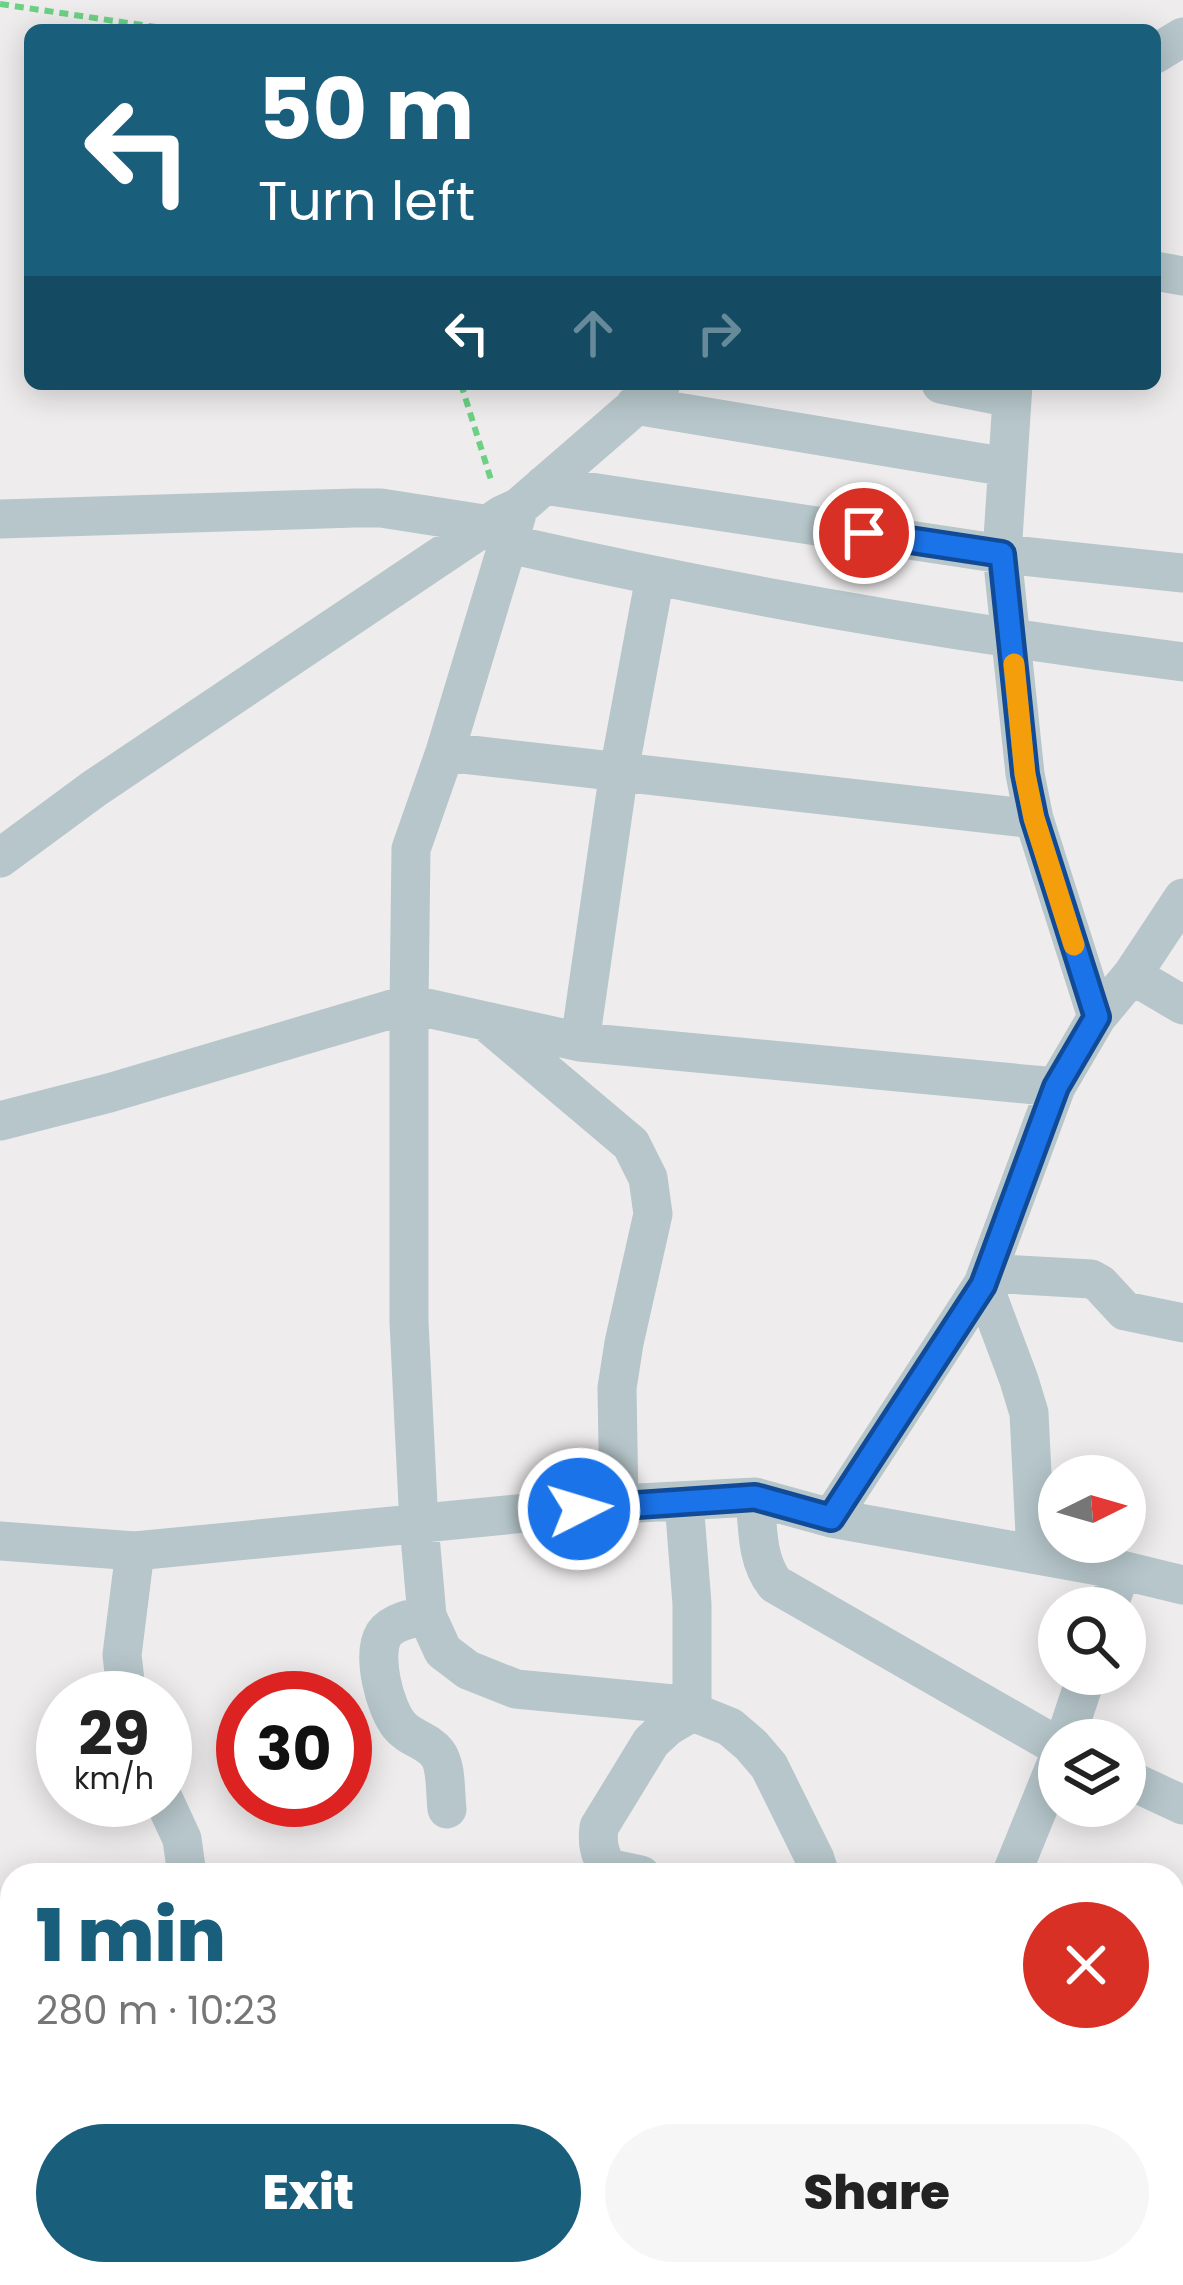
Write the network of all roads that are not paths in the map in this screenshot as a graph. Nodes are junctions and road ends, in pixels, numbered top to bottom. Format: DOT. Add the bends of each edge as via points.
graph roads {
  1 [pos="1012,391"];
  2 [pos="648,394"];
  3 [pos="1007,467"];
  4 [pos="513,515"];
  5 [pos="0,519"];
  6 [pos="1002,554"];
  7 [pos="1183,573"];
  8 [pos="655,577"];
  9 [pos="1011,640"];
  10 [pos="1183,662"];
  11 [pos="445,752"];
  12 [pos="619,771"];
  13 [pos="1034,818"];
  14 [pos="0,858"];
  15 [pos="1183,898"];
  16 [pos="1132,975"];
  17 [pos="409,1004"];
  18 [pos="1183,1006"];
  19 [pos="1097,1017"];
  20 [pos="485,1021"];
  21 [pos="580,1042"];
  22 [pos="1056,1087"];
  23 [pos="0,1121"];
  24 [pos="985,1279"];
  25 [pos="1183,1323"];
  26 [pos="755,1497"];
  27 [pos="685,1501"];
  28 [pos="620,1504"];
  29 [pos="831,1518"];
  30 [pos="419,1525"];
  31 [pos="0,1541"];
  32 [pos="135,1551"];
  33 [pos="1036,1555"];
  34 [pos="1121,1570"];
  35 [pos="1183,1585"];
  36 [pos="1115,1587"];
  37 [pos="427,1616"];
  38 [pos="124,1671"];
  39 [pos="692,1712"];
  40 [pos="1038,1735"];
  41 [pos="1146,1787"];
  42 [pos="1183,1804"];
  43 [pos="447,1809"];
  44 [pos="1038,1809"];
  45 [pos="176,1827"];
  46 [pos="185,1863"];
  47 [pos="605,1863"];
  48 [pos="816,1863"];
  49 [pos="1016,1863"];
  1 -- 3 [label="street"];
  2 -- 3 [label="street"];
  2 -- 4 [label="street"];
  3 -- 6 [label="street"];
  4 -- 5 [label="street" via="368,508"];
  4 -- 6 [label="street"];
  4 -- 8 [label="street"];
  4 -- 11 [label="street"];
  4 -- 14 [label="street"];
  6 -- 7 [label="street"];
  6 -- 9 [label="street"];
  8 -- 9 [label="street"];
  8 -- 12 [label="street"];
  9 -- 10 [label="street"];
  9 -- 13 [label="street"];
  11 -- 12 [label="street"];
  11 -- 17 [label="street" via="411,849"];
  12 -- 13 [label="street"];
  12 -- 21 [label="street"];
  13 -- 19 [label="street"];
  15 -- 16 [label="street"];
  16 -- 18 [label="street"];
  16 -- 19 [label="street"];
  17 -- 20 [label="street"];
  17 -- 23 [label="street"];
  17 -- 30 [label="street" via="409,1322"];
  19 -- 22 [label="street"];
  20 -- 21 [label="street"];
  20 -- 28 [label="street" via="631,1144 648,1178 653,1214 617,1388"];
  21 -- 22 [label="street"];
  22 -- 24 [label="street"];
  24 -- 25 [label="street" via="1090,1279 1124,1311"];
  24 -- 29 [label="street"];
  24 -- 33 [label="street" via="1029,1414"];
  26 -- 27 [label="street"];
  26 -- 29 [label="street"];
  26 -- 40 [label="street" via="761,1558 775,1584"];
  27 -- 28 [label="street"];
  27 -- 39 [label="street"];
  28 -- 30 [label="street"];
  29 -- 33 [label="street"];
  30 -- 32 [label="street"];
  30 -- 37 [label="street"];
  31 -- 32 [label="street"];
  32 -- 38 [label="street"];
  33 -- 34 [label="street"];
  34 -- 35 [label="street"];
  34 -- 36 [label="street"];
  37 -- 39 [label="street" via="443,1651 491,1681"];
  37 -- 43 [label="street" via="384,1634 384,1699 407,1735 441,1760"];
  39 -- 47 [label="street" via="651,1742 599,1827"];
  39 -- 48 [label="street" via="730,1727 769,1766"];
  41 -- 42 [label="street"];
  44 -- 49 [label="street"];
  45 -- 46 [label="street"];
}
